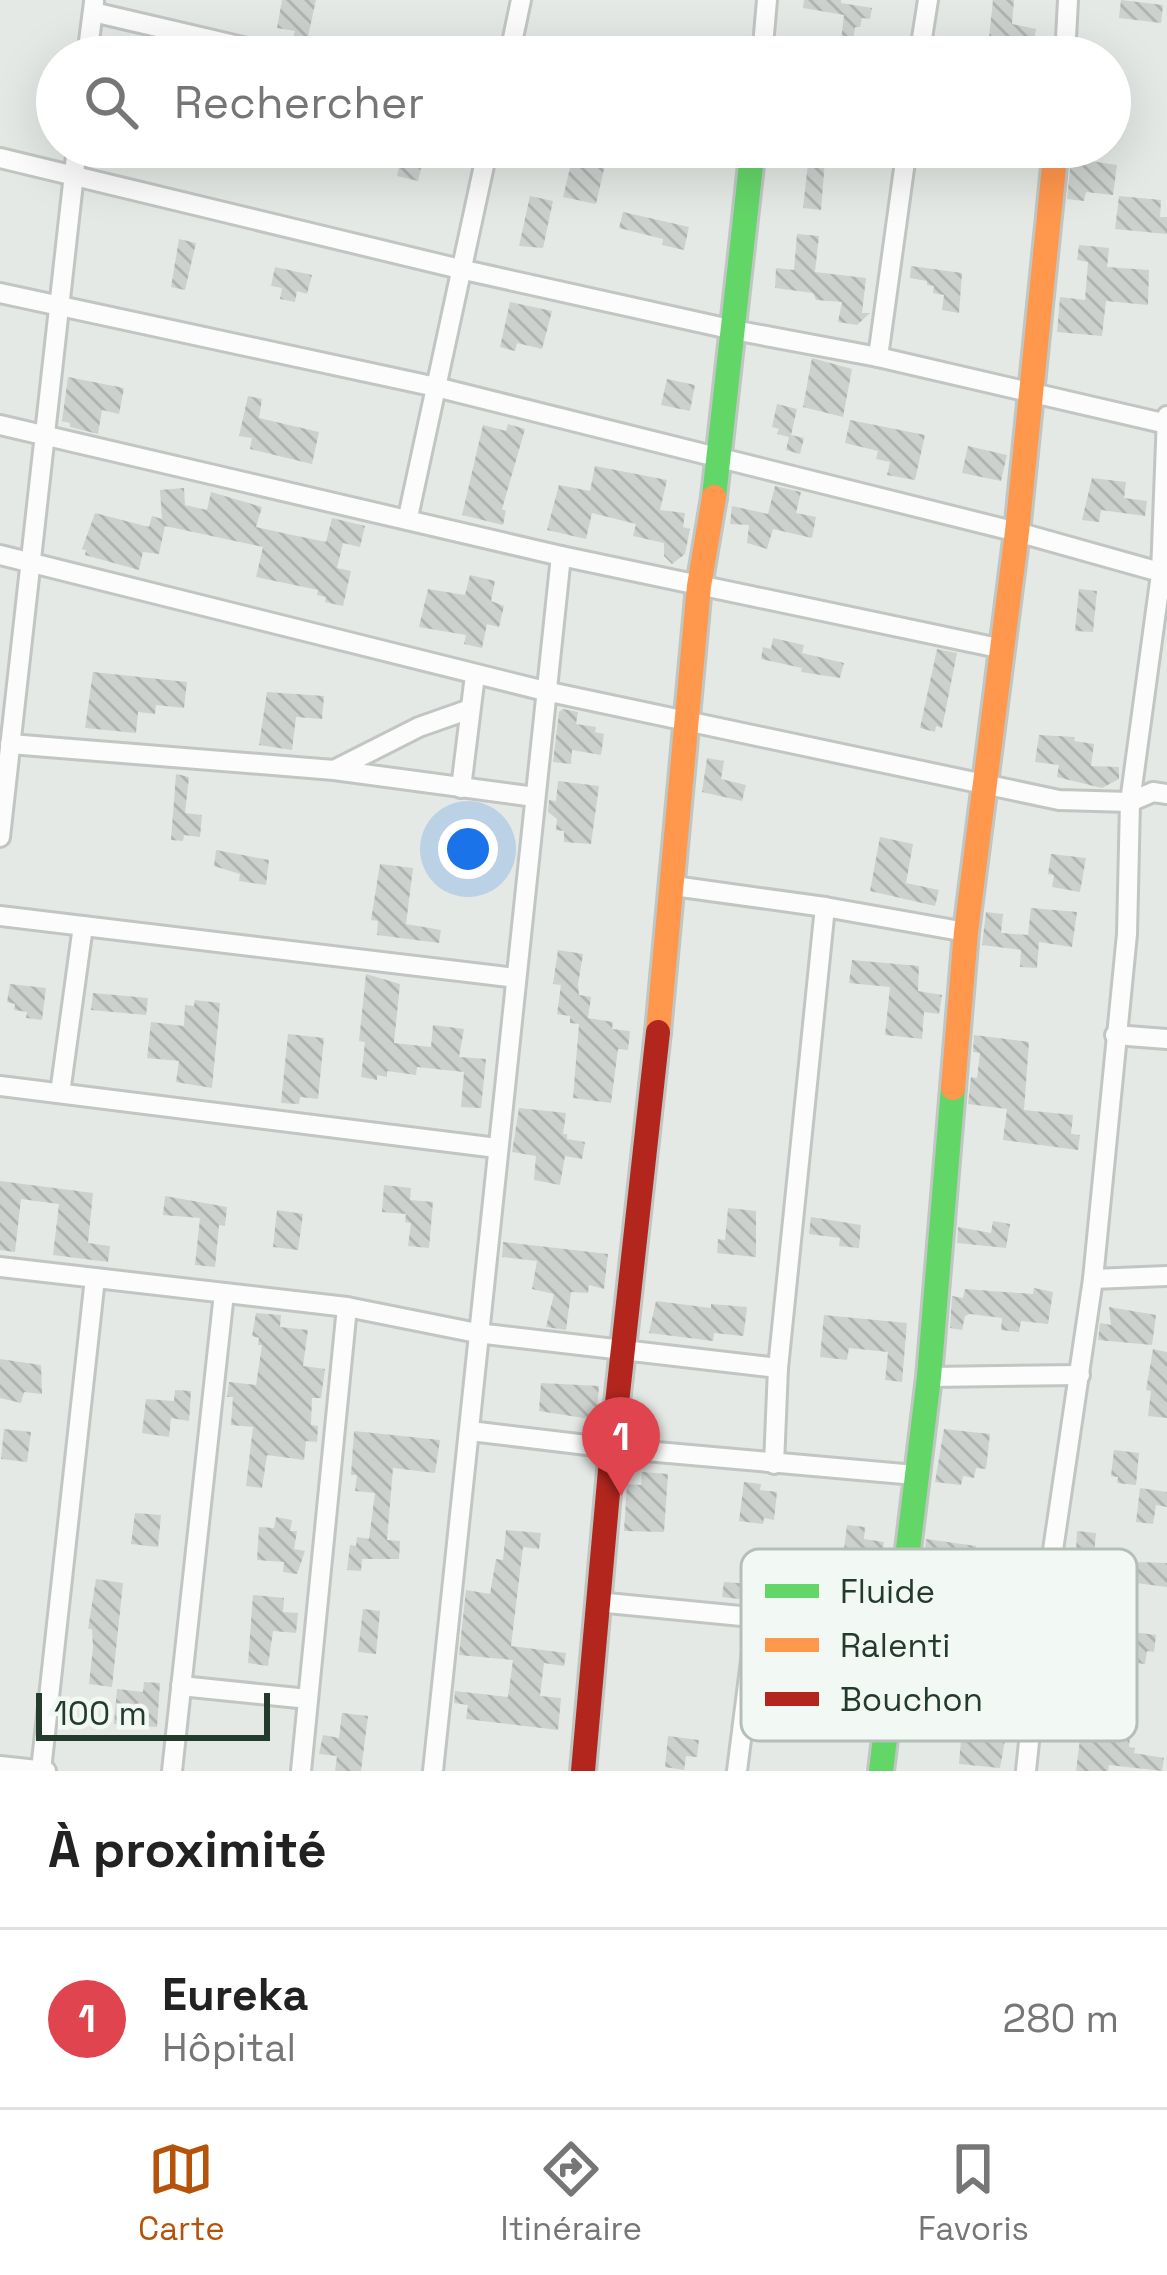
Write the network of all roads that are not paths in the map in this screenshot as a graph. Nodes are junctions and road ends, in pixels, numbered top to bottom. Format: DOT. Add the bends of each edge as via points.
graph roads {
  1 [pos="521,0"];
  2 [pos="767,0"];
  3 [pos="928,0"];
  4 [pos="1068,0"];
  5 [pos="93,6"];
  6 [pos="89,36"];
  7 [pos="207,36"];
  8 [pos="513,36"];
  9 [pos="764,36"];
  10 [pos="922,36"];
  11 [pos="1067,36"];
  12 [pos="0,158"];
  13 [pos="36,166"];
  14 [pos="44,168"];
  15 [pos="75,168"];
  16 [pos="483,168"];
  17 [pos="751,168"];
  18 [pos="904,168"];
  19 [pos="1054,168"];
  20 [pos="74,175"];
  21 [pos="460,269"];
  22 [pos="0,292"];
  23 [pos="59,304"];
  24 [pos="734,330"];
  25 [pos="878,357"];
  26 [pos="436,387"];
  27 [pos="1032,393"];
  28 [pos="1167,421"];
  29 [pos="0,424"];
  30 [pos="44,434"];
  31 [pos="720,459"];
  32 [pos="408,517"];
  33 [pos="1017,532"];
  34 [pos="0,555"];
  35 [pos="561,556"];
  36 [pos="29,559"];
  37 [pos="1164,574"];
  38 [pos="699,586"];
  39 [pos="1003,649"];
  40 [pos="475,675"];
  41 [pos="545,692"];
  42 [pos="470,709"];
  43 [pos="688,721"];
  44 [pos="10,744"];
  45 [pos="334,770"];
  46 [pos="982,784"];
  47 [pos="461,788"];
  48 [pos="1167,794"];
  49 [pos="535,797"];
  50 [pos="1130,802"];
  51 [pos="0,837"];
  52 [pos="674,886"];
  53 [pos="826,907"];
  54 [pos="0,916"];
  55 [pos="83,926"];
  56 [pos="966,932"];
  57 [pos="515,978"];
  58 [pos="1115,1035"];
  59 [pos="1167,1039"];
  60 [pos="0,1086"];
  61 [pos="60,1093"];
  62 [pos="497,1148"];
  63 [pos="0,1267"];
  64 [pos="1167,1276"];
  65 [pos="95,1278"];
  66 [pos="1093,1279"];
  67 [pos="224,1293"];
  68 [pos="347,1307"];
  69 [pos="477,1333"];
  70 [pos="625,1351"];
  71 [pos="778,1368"];
  72 [pos="1080,1375"];
  73 [pos="929,1377"];
  74 [pos="470,1431"];
  75 [pos="612,1448"];
  76 [pos="774,1464"];
  77 [pos="914,1475"];
  78 [pos="905,1549"];
  79 [pos="1054,1549"];
  80 [pos="597,1602"];
  81 [pos="741,1619"];
  82 [pos="182,1686"];
  83 [pos="308,1699"];
  84 [pos="741,1739"];
  85 [pos="884,1741"];
  86 [pos="1029,1741"];
  87 [pos="0,1766"];
  88 [pos="44,1771"];
  89 [pos="172,1771"];
  90 [pos="301,1771"];
  91 [pos="433,1771"];
  92 [pos="583,1771"];
  93 [pos="737,1771"];
  94 [pos="881,1771"];
  95 [pos="1026,1771"];
  1 -- 8 [label="street"];
  2 -- 9 [label="street"];
  3 -- 10 [label="street"];
  4 -- 11 [label="street"];
  5 -- 6 [label="street"];
  5 -- 7 [label="street"];
  12 -- 13 [label="street"];
  14 -- 20 [label="street"];
  15 -- 20 [label="street"];
  16 -- 21 [label="street"];
  17 -- 24 [label="street"];
  18 -- 25 [label="street"];
  19 -- 27 [label="street"];
  20 -- 21 [label="street"];
  20 -- 23 [label="street"];
  21 -- 24 [label="street"];
  21 -- 26 [label="street"];
  22 -- 23 [label="street"];
  23 -- 26 [label="street"];
  23 -- 30 [label="street"];
  24 -- 25 [label="street"];
  24 -- 31 [label="street"];
  25 -- 27 [label="street"];
  26 -- 31 [label="street"];
  26 -- 32 [label="street"];
  27 -- 28 [label="street"];
  27 -- 33 [label="street"];
  28 -- 37 [label="street"];
  29 -- 30 [label="street"];
  30 -- 32 [label="street"];
  30 -- 36 [label="street"];
  31 -- 33 [label="street"];
  31 -- 38 [label="street"];
  32 -- 35 [label="street"];
  33 -- 37 [label="street"];
  33 -- 39 [label="street"];
  34 -- 36 [label="street"];
  35 -- 38 [label="street"];
  35 -- 41 [label="street"];
  36 -- 40 [label="street"];
  36 -- 44 [label="street"];
  37 -- 50 [label="street"];
  38 -- 39 [label="street"];
  38 -- 43 [label="street"];
  39 -- 46 [label="street"];
  40 -- 41 [label="street"];
  40 -- 42 [label="street"];
  41 -- 43 [label="street"];
  41 -- 49 [label="street"];
  42 -- 45 [label="street"];
  42 -- 47 [label="street"];
  43 -- 46 [label="street"];
  43 -- 52 [label="street"];
  44 -- 45 [label="street"];
  44 -- 51 [label="street"];
  45 -- 47 [label="street"];
  46 -- 50 [label="street" via="1059,800"];
  46 -- 56 [label="street"];
  47 -- 49 [label="street"];
  48 -- 50 [label="street"];
  49 -- 57 [label="street"];
  50 -- 58 [label="street"];
  52 -- 53 [label="street"];
  52 -- 70 [label="street"];
  53 -- 56 [label="street"];
  53 -- 71 [label="street"];
  54 -- 55 [label="street"];
  55 -- 57 [label="street"];
  55 -- 61 [label="street"];
  56 -- 73 [label="street"];
  57 -- 62 [label="street"];
  58 -- 59 [label="street"];
  58 -- 66 [label="street"];
  60 -- 61 [label="street"];
  61 -- 62 [label="street"];
  62 -- 69 [label="street"];
  63 -- 65 [label="street"];
  64 -- 66 [label="street"];
  65 -- 67 [label="street"];
  65 -- 88 [label="street"];
  66 -- 72 [label="street"];
  67 -- 68 [label="street"];
  67 -- 82 [label="street"];
  68 -- 69 [label="street"];
  68 -- 83 [label="street"];
  69 -- 70 [label="street"];
  69 -- 74 [label="street"];
  70 -- 71 [label="street"];
  70 -- 75 [label="street"];
  71 -- 76 [label="street"];
  72 -- 73 [label="street"];
  72 -- 79 [label="street"];
  73 -- 77 [label="street"];
  74 -- 75 [label="street"];
  74 -- 91 [label="street"];
  75 -- 76 [label="street"];
  75 -- 80 [label="street"];
  76 -- 77 [label="street"];
  77 -- 78 [label="street"];
  80 -- 81 [label="street"];
  80 -- 92 [label="street"];
  82 -- 83 [label="street"];
  82 -- 89 [label="street"];
  83 -- 90 [label="street"];
  84 -- 93 [label="street"];
  85 -- 94 [label="street"];
  86 -- 95 [label="street"];
  87 -- 88 [label="street"];
}
